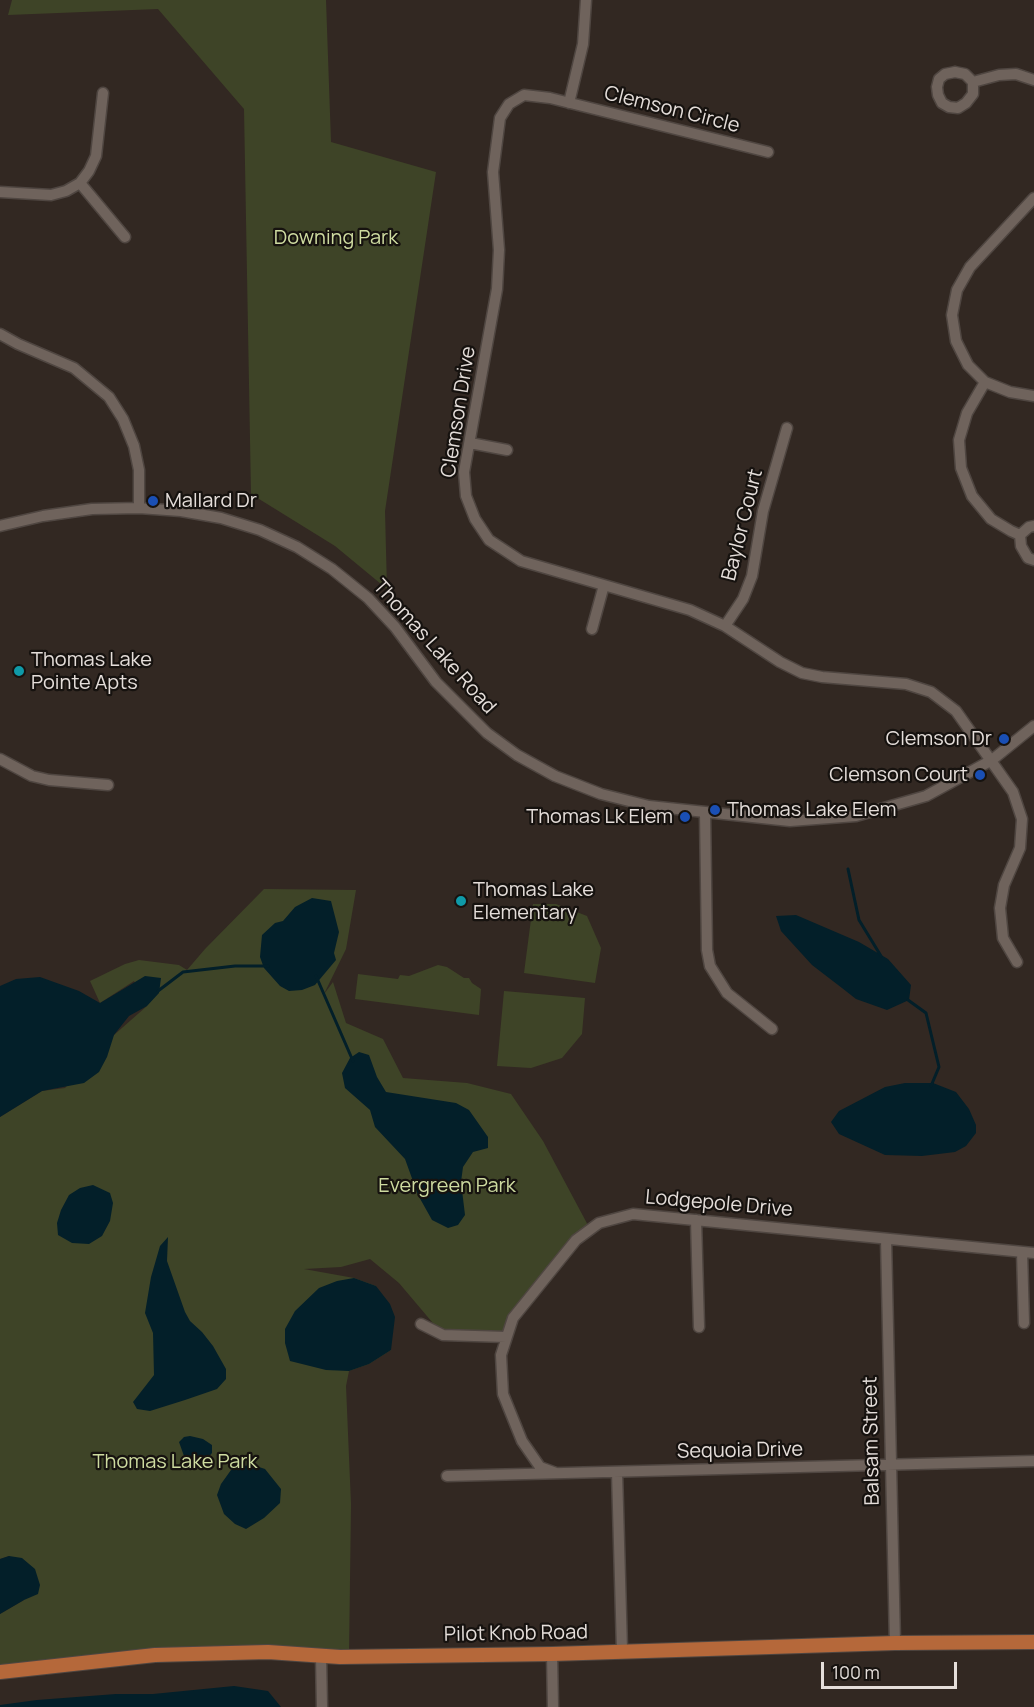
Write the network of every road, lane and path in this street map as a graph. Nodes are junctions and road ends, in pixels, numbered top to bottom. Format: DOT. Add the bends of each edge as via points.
graph roads {
  1 [pos="586,0"];
  2 [pos="1034,80"];
  3 [pos="973,82"];
  4 [pos="103,93"];
  5 [pos="568,102"];
  6 [pos="768,152"];
  7 [pos="80,183"];
  8 [pos="0,192"];
  9 [pos="1034,198"];
  10 [pos="125,237"];
  11 [pos="0,334"];
  12 [pos="985,382"];
  13 [pos="1034,396"];
  14 [pos="787,428"];
  15 [pos="470,443"];
  16 [pos="507,450"];
  17 [pos="139,508"];
  18 [pos="0,526"];
  19 [pos="1034,526"];
  20 [pos="1020,535"];
  21 [pos="1034,560"];
  22 [pos="604,585"];
  23 [pos="725,626"];
  24 [pos="592,629"];
  25 [pos="1034,726"];
  26 [pos="0,759"];
  27 [pos="992,760"];
  28 [pos="108,785"];
  29 [pos="705,813"];
  30 [pos="1017,962"];
  31 [pos="772,1029"];
  32 [pos="696,1220"];
  33 [pos="886,1239"];
  34 [pos="1028,1253"];
  35 [pos="1024,1323"];
  36 [pos="421,1324"];
  37 [pos="699,1327"];
  38 [pos="506,1337"];
  39 [pos="1034,1461"];
  40 [pos="890,1465"];
  41 [pos="617,1472"];
  42 [pos="556,1473"];
  43 [pos="447,1476"];
  44 [pos="1034,1642"];
  45 [pos="895,1643"];
  46 [pos="622,1650"];
  47 [pos="552,1653"];
  48 [pos="321,1656"];
  49 [pos="0,1672"];
  50 [pos="322,1707"];
  51 [pos="553,1707"];
  1 -- 5 [label="street" via="583,44"];
  2 -- 3 [label="street" via="999,75"];
  4 -- 7 [label="street" via="96,156"];
  5 -- 6 [label="street, Clemson Circle"];
  5 -- 15 [label="street, Clemson Drive" via="524,95 509,104 500,118 493,172 499,250 497,289"];
  7 -- 8 [label="street" via="51,195"];
  7 -- 10 [label="street"];
  9 -- 12 [label="street" via="970,267 957,290 952,315 956,341 968,365"];
  11 -- 17 [label="street" via="74,368 109,397 134,446 139,470"];
  12 -- 13 [label="street"];
  12 -- 20 [label="street" via="967,413 959,440 961,468 972,496 991,519"];
  14 -- 23 [label="street, Baylor Court" via="763,511 752,576 743,599"];
  15 -- 16 [label="street"];
  15 -- 22 [label="street, Clemson Drive" via="464,472 466,496 489,540 521,561"];
  17 -- 18 [label="street, Thomas Lake Road" via="82,510"];
  17 -- 29 [label="street, Thomas Lake Road" via="221,518 297,547 332,568 368,598 436,682 487,733 517,754 555,776 601,794 650,807"];
  19 -- 20 [label="street"];
  20 -- 21 [label="street" via="1021,546 1028,558"];
  22 -- 23 [label="street, Clemson Drive" via="690,610"];
  22 -- 24 [label="street"];
  23 -- 27 [label="street, Clemson Drive" via="802,673 906,684 931,692 956,711"];
  25 -- 27 [label="street, Thomas Lake Road"];
  26 -- 28 [label="street" via="40,778"];
  27 -- 29 [label="street, Thomas Lake Road" via="926,796 856,816 790,821"];
  27 -- 30 [label="street" via="1013,792 1022,819 1020,848 1004,885 1000,908 1003,938"];
  29 -- 31 [label="street" via="710,966 727,993"];
  32 -- 33 [label="street, Lodgepole Drive"];
  32 -- 37 [label="street"];
  32 -- 38 [label="street, Lodgepole Drive" via="633,1214 599,1223 572,1245 513,1318"];
  33 -- 34 [label="street, Lodgepole Drive"];
  33 -- 40 [label="street, Balsam Street"];
  34 -- 35 [label="street"];
  36 -- 38 [label="street" via="443,1335"];
  38 -- 42 [label="street, Lodgepole Drive" via="501,1355 503,1394 522,1441 540,1467"];
  39 -- 40 [label="street, Sequoia Drive"];
  40 -- 41 [label="street, Sequoia Drive"];
  40 -- 45 [label="street, Balsam Street"];
  41 -- 42 [label="street, Sequoia Drive"];
  41 -- 46 [label="street"];
  42 -- 43 [label="street, Sequoia Drive"];
  44 -- 45 [label="main road, Pilot Knob Road"];
  45 -- 46 [label="main road, Pilot Knob Road"];
  46 -- 47 [label="main road, Pilot Knob Road"];
  47 -- 48 [label="main road, Pilot Knob Road"];
  47 -- 51 [label="street"];
  48 -- 49 [label="main road, Pilot Knob Road" via="268,1652 155,1655"];
  48 -- 50 [label="street"];
}
